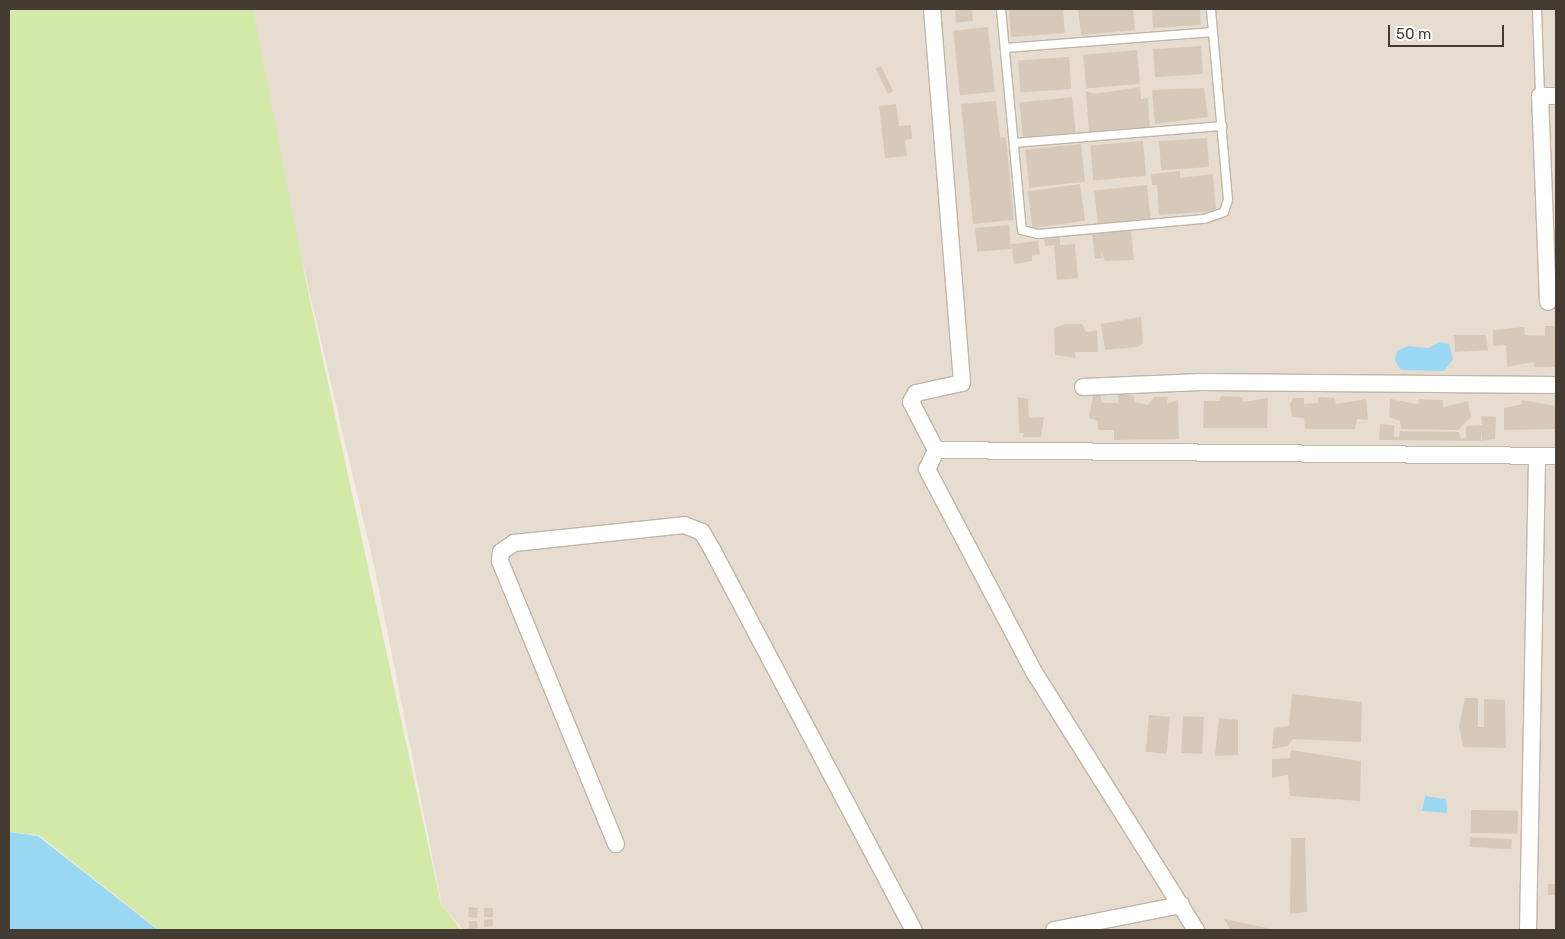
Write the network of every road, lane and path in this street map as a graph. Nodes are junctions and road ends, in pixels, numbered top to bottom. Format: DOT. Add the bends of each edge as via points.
graph roads {
  1 [pos="932,9"];
  2 [pos="1000,9"];
  3 [pos="1211,9"];
  4 [pos="1537,9"];
  5 [pos="1212,32"];
  6 [pos="1006,48"];
  7 [pos="1540,96"];
  8 [pos="1556,96"];
  9 [pos="1222,126"];
  10 [pos="1015,143"];
  11 [pos="1548,302"];
  12 [pos="1556,385"];
  13 [pos="1082,387"];
  14 [pos="936,450"];
  15 [pos="1537,456"];
  16 [pos="1556,456"];
  17 [pos="616,844"];
  18 [pos="1182,905"];
  19 [pos="914,930"];
  20 [pos="1054,930"];
  21 [pos="1196,930"];
  22 [pos="1528,930"];
  1 -- 14 [label="street" via="962,383 916,393 911,402"];
  2 -- 6 [label="lane"];
  3 -- 5 [label="lane"];
  4 -- 7 [label="lane"];
  5 -- 6 [label="lane"];
  5 -- 9 [label="lane"];
  6 -- 10 [label="lane"];
  7 -- 8 [label="street"];
  7 -- 11 [label="street"];
  9 -- 10 [label="lane"];
  9 -- 10 [label="lane" via="1228,200 1224,212 1216,217 1038,234 1022,230"];
  12 -- 13 [label="street" via="1201,382"];
  14 -- 15 [label="street"];
  14 -- 18 [label="street" via="927,469 934,487 1034,672"];
  15 -- 16 [label="street"];
  15 -- 22 [label="street"];
  17 -- 19 [label="street" via="500,561 501,552 514,543 684,525 706,539"];
  18 -- 20 [label="street"];
  18 -- 21 [label="street"];
}
